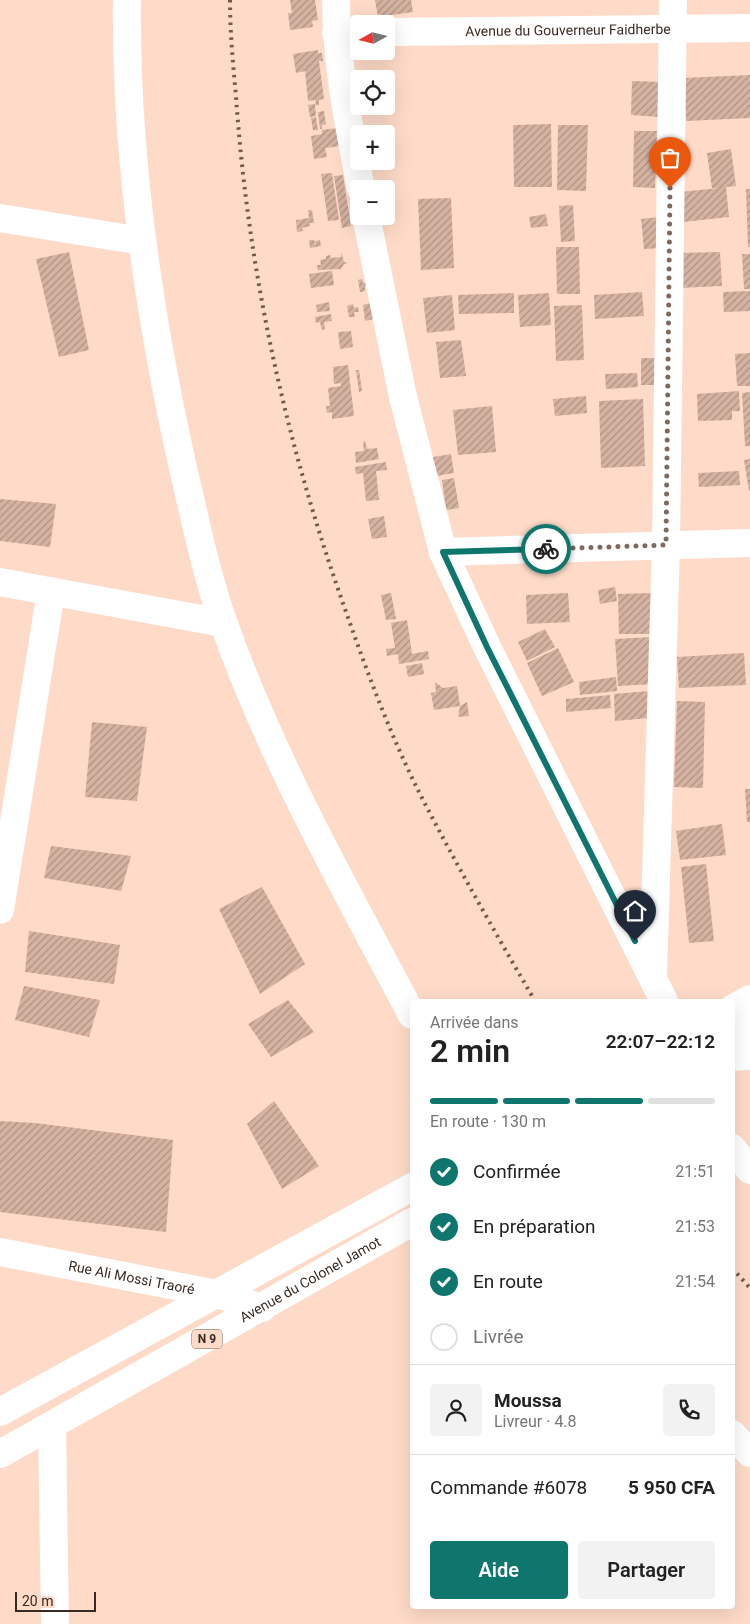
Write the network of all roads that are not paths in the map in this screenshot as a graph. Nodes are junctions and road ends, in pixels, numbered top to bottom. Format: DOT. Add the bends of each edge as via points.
graph roads {
  1 [pos="127,0"];
  2 [pos="336,0"];
  3 [pos="672,0"];
  4 [pos="750,28"];
  5 [pos="672,29"];
  6 [pos="347,32"];
  7 [pos="395,32"];
  8 [pos="359,180"];
  9 [pos="0,218"];
  10 [pos="368,225"];
  11 [pos="142,242"];
  12 [pos="750,543"];
  13 [pos="666,545"];
  14 [pos="443,552"];
  15 [pos="0,582"];
  16 [pos="51,591"];
  17 [pos="223,623"];
  18 [pos="0,910"];
  19 [pos="652,975"];
  20 [pos="663,999"];
  21 [pos="750,999"];
  22 [pos="735,1007"];
  23 [pos="410,1011"];
  24 [pos="750,1028"];
  25 [pos="735,1036"];
  26 [pos="750,1056"];
  27 [pos="735,1057"];
  28 [pos="735,1152"];
  29 [pos="750,1170"];
  30 [pos="410,1188"];
  31 [pos="410,1223"];
  32 [pos="0,1252"];
  33 [pos="217,1294"];
  34 [pos="262,1308"];
  35 [pos="0,1412"];
  36 [pos="52,1426"];
  37 [pos="735,1437"];
  38 [pos="750,1453"];
  39 [pos="0,1454"];
  40 [pos="55,1624"];
  1 -- 11 [label="street" via="130,115"];
  2 -- 6 [label="street"];
  3 -- 5 [label="street"];
  4 -- 5 [label="street, Avenue du Gouverneur Faidherbe"];
  5 -- 7 [label="street, Avenue du Gouverneur Faidherbe"];
  5 -- 13 [label="street"];
  6 -- 8 [label="street" via="342,89"];
  9 -- 11 [label="street"];
  10 -- 14 [label="street" via="403,397"];
  11 -- 17 [label="street" via="170,408"];
  12 -- 13 [label="street"];
  13 -- 14 [label="street"];
  13 -- 19 [label="street"];
  14 -- 19 [label="street"];
  15 -- 16 [label="street"];
  16 -- 17 [label="street"];
  16 -- 18 [label="street"];
  17 -- 23 [label="street" via="266,728"];
  19 -- 20 [label="street"];
  21 -- 22 [label="street"];
  24 -- 25 [label="street"];
  26 -- 27 [label="street"];
  28 -- 29 [label="street"];
  30 -- 33 [label="street, N 9"];
  31 -- 34 [label="street, Avenue du Colonel Jamot / N 9"];
  32 -- 33 [label="street, Rue Ali Mossi Traoré"];
  33 -- 34 [label="street, Rue Ali Mossi Traoré"];
  33 -- 35 [label="street, N 9"];
  34 -- 36 [label="street, Avenue du Colonel Jamot / N 9"];
  36 -- 39 [label="street, Avenue du Colonel Jamot / N 9"];
  36 -- 40 [label="street"];
  37 -- 38 [label="street"];
}
